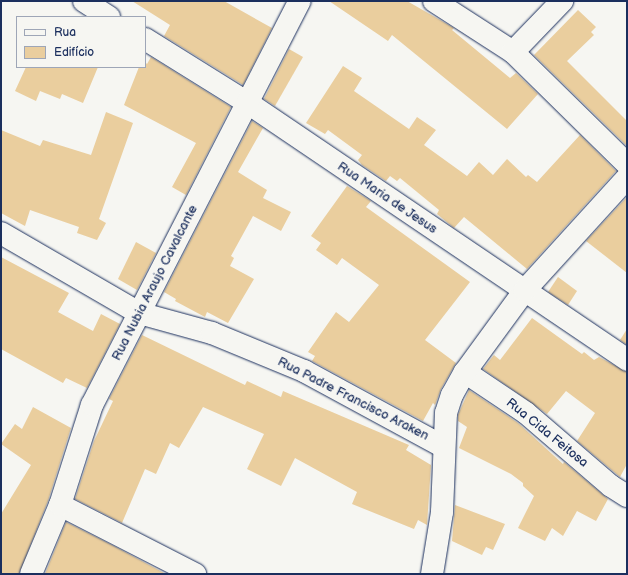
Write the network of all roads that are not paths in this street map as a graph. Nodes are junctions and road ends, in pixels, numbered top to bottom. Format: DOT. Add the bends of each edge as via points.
graph roads {
  1 [pos="84,1"];
  2 [pos="300,1"];
  3 [pos="434,1"];
  4 [pos="562,1"];
  5 [pos="107,16"];
  6 [pos="146,40"];
  7 [pos="513,52"];
  8 [pos="248,103"];
  9 [pos="627,164"];
  10 [pos="627,178"];
  11 [pos="1,233"];
  12 [pos="525,290"];
  13 [pos="139,313"];
  14 [pos="627,360"];
  15 [pos="465,372"];
  16 [pos="444,447"];
  17 [pos="627,496"];
  18 [pos="60,505"];
  19 [pos="31,574"];
  20 [pos="195,574"];
  21 [pos="432,574"];
  1 -- 5 [label="street"];
  2 -- 8 [label="street, Rua Nubia Araujo Cavalcante"];
  3 -- 7 [label="street"];
  4 -- 7 [label="street"];
  6 -- 8 [label="street, Rua Maria de Jesus"];
  7 -- 9 [label="street"];
  8 -- 12 [label="street, Rua Maria de Jesus"];
  8 -- 13 [label="street, Rua Nubia Araujo Cavalcante"];
  10 -- 12 [label="street"];
  11 -- 13 [label="street, Rua Padre Francisco Araken"];
  12 -- 14 [label="street, Rua Maria de Jesus"];
  12 -- 15 [label="street"];
  13 -- 16 [label="street, Rua Padre Francisco Araken" via="212,333 304,371"];
  13 -- 18 [label="street, Rua Nubia Araujo Cavalcante" via="92,405"];
  15 -- 16 [label="street" via="452,395 446,413"];
  15 -- 17 [label="street, Rua Cida Feitosa" via="526,414 611,486"];
  16 -- 21 [label="street" via="442,512"];
  18 -- 19 [label="street, Rua Nubia Araujo Cavalcante"];
  18 -- 20 [label="street"];
}
